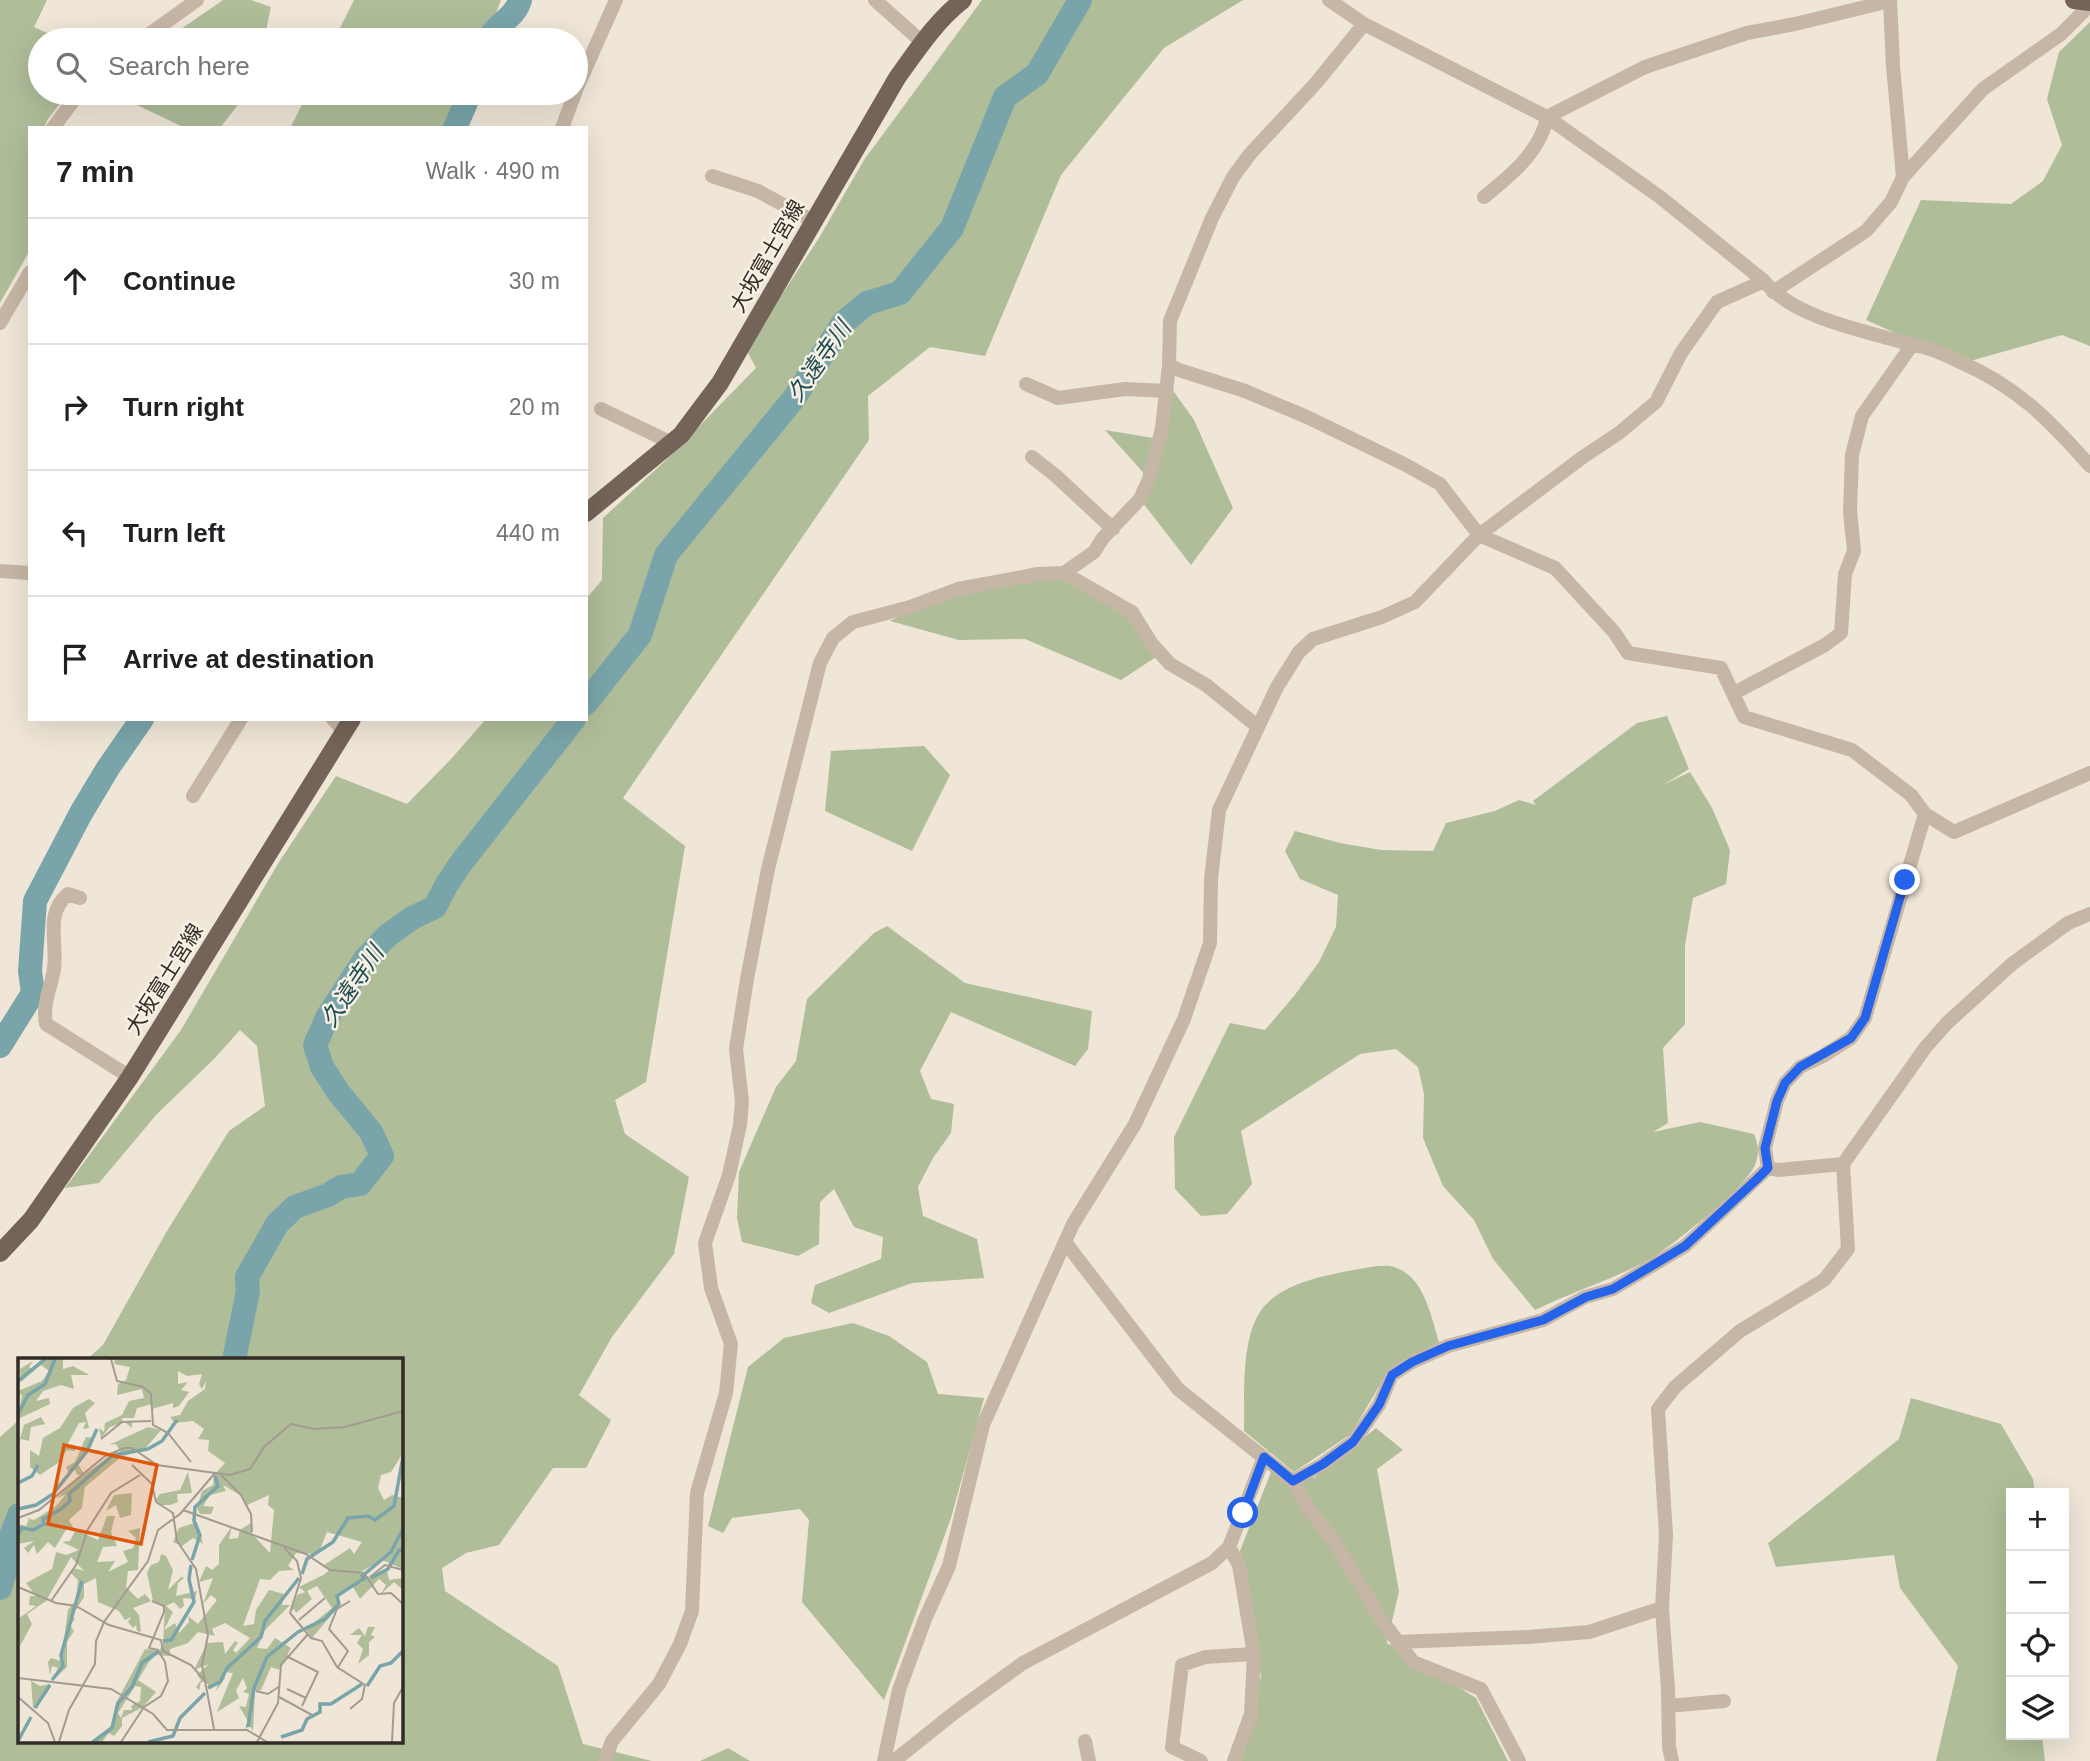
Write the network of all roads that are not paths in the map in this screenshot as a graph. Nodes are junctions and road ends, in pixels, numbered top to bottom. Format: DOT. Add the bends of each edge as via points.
graph roads {
  1 [pos="197,0"];
  2 [pos="616,0"];
  3 [pos="875,0"];
  4 [pos="963,0"];
  5 [pos="1329,0"];
  6 [pos="1890,0"];
  7 [pos="2074,0"];
  8 [pos="2090,4"];
  9 [pos="1364,24"];
  10 [pos="158,28"];
  11 [pos="922,42"];
  12 [pos="588,63"];
  13 [pos="70,105"];
  14 [pos="570,105"];
  15 [pos="1547,117"];
  16 [pos="54,126"];
  17 [pos="563,126"];
  18 [pos="712,176"];
  19 [pos="1903,177"];
  20 [pos="1484,197"];
  21 [pos="813,221"];
  22 [pos="28,275"];
  23 [pos="1769,287"];
  24 [pos="0,323"];
  25 [pos="1912,345"];
  26 [pos="1169,365"];
  27 [pos="1026,384"];
  28 [pos="1166,391"];
  29 [pos="601,409"];
  30 [pos="673,443"];
  31 [pos="1032,457"];
  32 [pos="2090,466"];
  33 [pos="588,511"];
  34 [pos="1113,529"];
  35 [pos="1479,535"];
  36 [pos="0,571"];
  37 [pos="28,573"];
  38 [pos="1064,573"];
  39 [pos="1734,693"];
  40 [pos="240,721"];
  41 [pos="343,723"];
  42 [pos="1257,726"];
  43 [pos="2090,774"];
  44 [pos="193,796"];
  45 [pos="1924,814"];
  46 [pos="80,898"];
  47 [pos="2090,914"];
  48 [pos="130,1077"];
  49 [pos="1843,1164"];
  50 [pos="1768,1168"];
  51 [pos="1065,1242"];
  52 [pos="0,1253"];
  53 [pos="1264,1457"];
  54 [pos="1293,1481"];
  55 [pos="1229,1547"];
  56 [pos="1662,1608"];
  57 [pos="1398,1642"];
  58 [pos="1254,1654"];
  59 [pos="1724,1702"];
  60 [pos="1668,1706"];
  61 [pos="1085,1741"];
  62 [pos="605,1761"];
  63 [pos="884,1761"];
  64 [pos="894,1761"];
  65 [pos="1089,1761"];
  66 [pos="1201,1761"];
  67 [pos="1234,1761"];
  68 [pos="1519,1761"];
  69 [pos="1672,1761"];
  1 -- 10 [label="street"];
  2 -- 12 [label="street"];
  3 -- 11 [label="street"];
  4 -- 11 [label="main road, 大坂富士宮線"];
  5 -- 9 [label="street"];
  6 -- 15 [label="street" via="1747,33 1644,67"];
  6 -- 19 [label="street"];
  7 -- 8 [label="main road"];
  8 -- 19 [label="street" via="2061,34 1983,89"];
  9 -- 15 [label="street"];
  9 -- 26 [label="street" via="1233,177 1170,321"];
  11 -- 21 [label="main road, 大坂富士宮線"];
  13 -- 16 [label="street"];
  14 -- 17 [label="street"];
  15 -- 20 [label="street" via="1544,131 1517,169"];
  15 -- 23 [label="street" via="1660,197"];
  18 -- 21 [label="street" via="758,191"];
  19 -- 23 [label="street" via="1891,202 1866,231"];
  21 -- 30 [label="main road, 大坂富士宮線" via="720,383"];
  22 -- 24 [label="street"];
  23 -- 25 [label="street" via="1810,314"];
  23 -- 35 [label="street" via="1717,302 1681,353 1656,402"];
  25 -- 32 [label="street" via="1928,347 2015,391 2053,424"];
  25 -- 39 [label="street" via="1862,416 1852,455 1854,551 1845,574 1840,633"];
  26 -- 28 [label="street"];
  26 -- 35 [label="street" via="1245,391 1404,464 1440,484"];
  27 -- 28 [label="street" via="1058,398 1125,389"];
  28 -- 34 [label="street" via="1149,479 1140,499"];
  29 -- 30 [label="street"];
  30 -- 33 [label="main road, 大坂富士宮線"];
  31 -- 34 [label="street"];
  34 -- 38 [label="street" via="1094,552"];
  35 -- 39 [label="street" via="1555,568 1628,653 1721,668"];
  35 -- 42 [label="street" via="1415,602 1312,639 1284,675"];
  36 -- 37 [label="street"];
  38 -- 42 [label="street" via="1132,612 1170,664 1206,685"];
  38 -- 62 [label="street" via="958,589 853,622 833,639 820,663 768,869 747,978 736,1049 740,1125 729,1175 705,1243 711,1288 731,1344 726,1393 697,1493 692,1611 659,1684 612,1741"];
  39 -- 45 [label="street" via="1744,717 1853,750 1911,794"];
  40 -- 44 [label="street"];
  41 -- 48 [label="main road, 大坂富士宮線"];
  42 -- 51 [label="street" via="1219,810 1210,943 1184,1020 1135,1124"];
  43 -- 45 [label="street" via="1954,832"];
  45 -- 50 [label="street" via="1865,1018 1851,1038 1800,1067 1785,1083 1765,1148"];
  46 -- 48 [label="street" via="68,894 55,916 54,968 43,1010 47,1024"];
  47 -- 49 [label="street" via="2048,936 1947,1023"];
  48 -- 52 [label="main road, 大坂富士宮線" via="31,1220"];
  49 -- 50 [label="street"];
  49 -- 56 [label="street" via="1848,1249 1835,1269 1740,1331 1675,1387 1658,1409 1666,1535"];
  50 -- 54 [label="street" via="1685,1246 1613,1289 1586,1297 1543,1320 1448,1346 1392,1375 1379,1405 1353,1442"];
  51 -- 53 [label="street" via="1178,1389"];
  51 -- 63 [label="street" via="983,1425 949,1566 900,1690"];
  53 -- 54 [label="street"];
  53 -- 55 [label="street"];
  54 -- 57 [label="street"];
  55 -- 58 [label="street" via="1239,1565"];
  55 -- 64 [label="street" via="1212,1563 1023,1663"];
  56 -- 57 [label="street" via="1589,1632"];
  56 -- 60 [label="street"];
  57 -- 68 [label="street" via="1413,1662 1481,1689"];
  58 -- 66 [label="street" via="1205,1657 1182,1665 1172,1747"];
  58 -- 67 [label="street" via="1251,1714"];
  59 -- 60 [label="street"];
  60 -- 69 [label="street"];
  61 -- 65 [label="street"];
}
